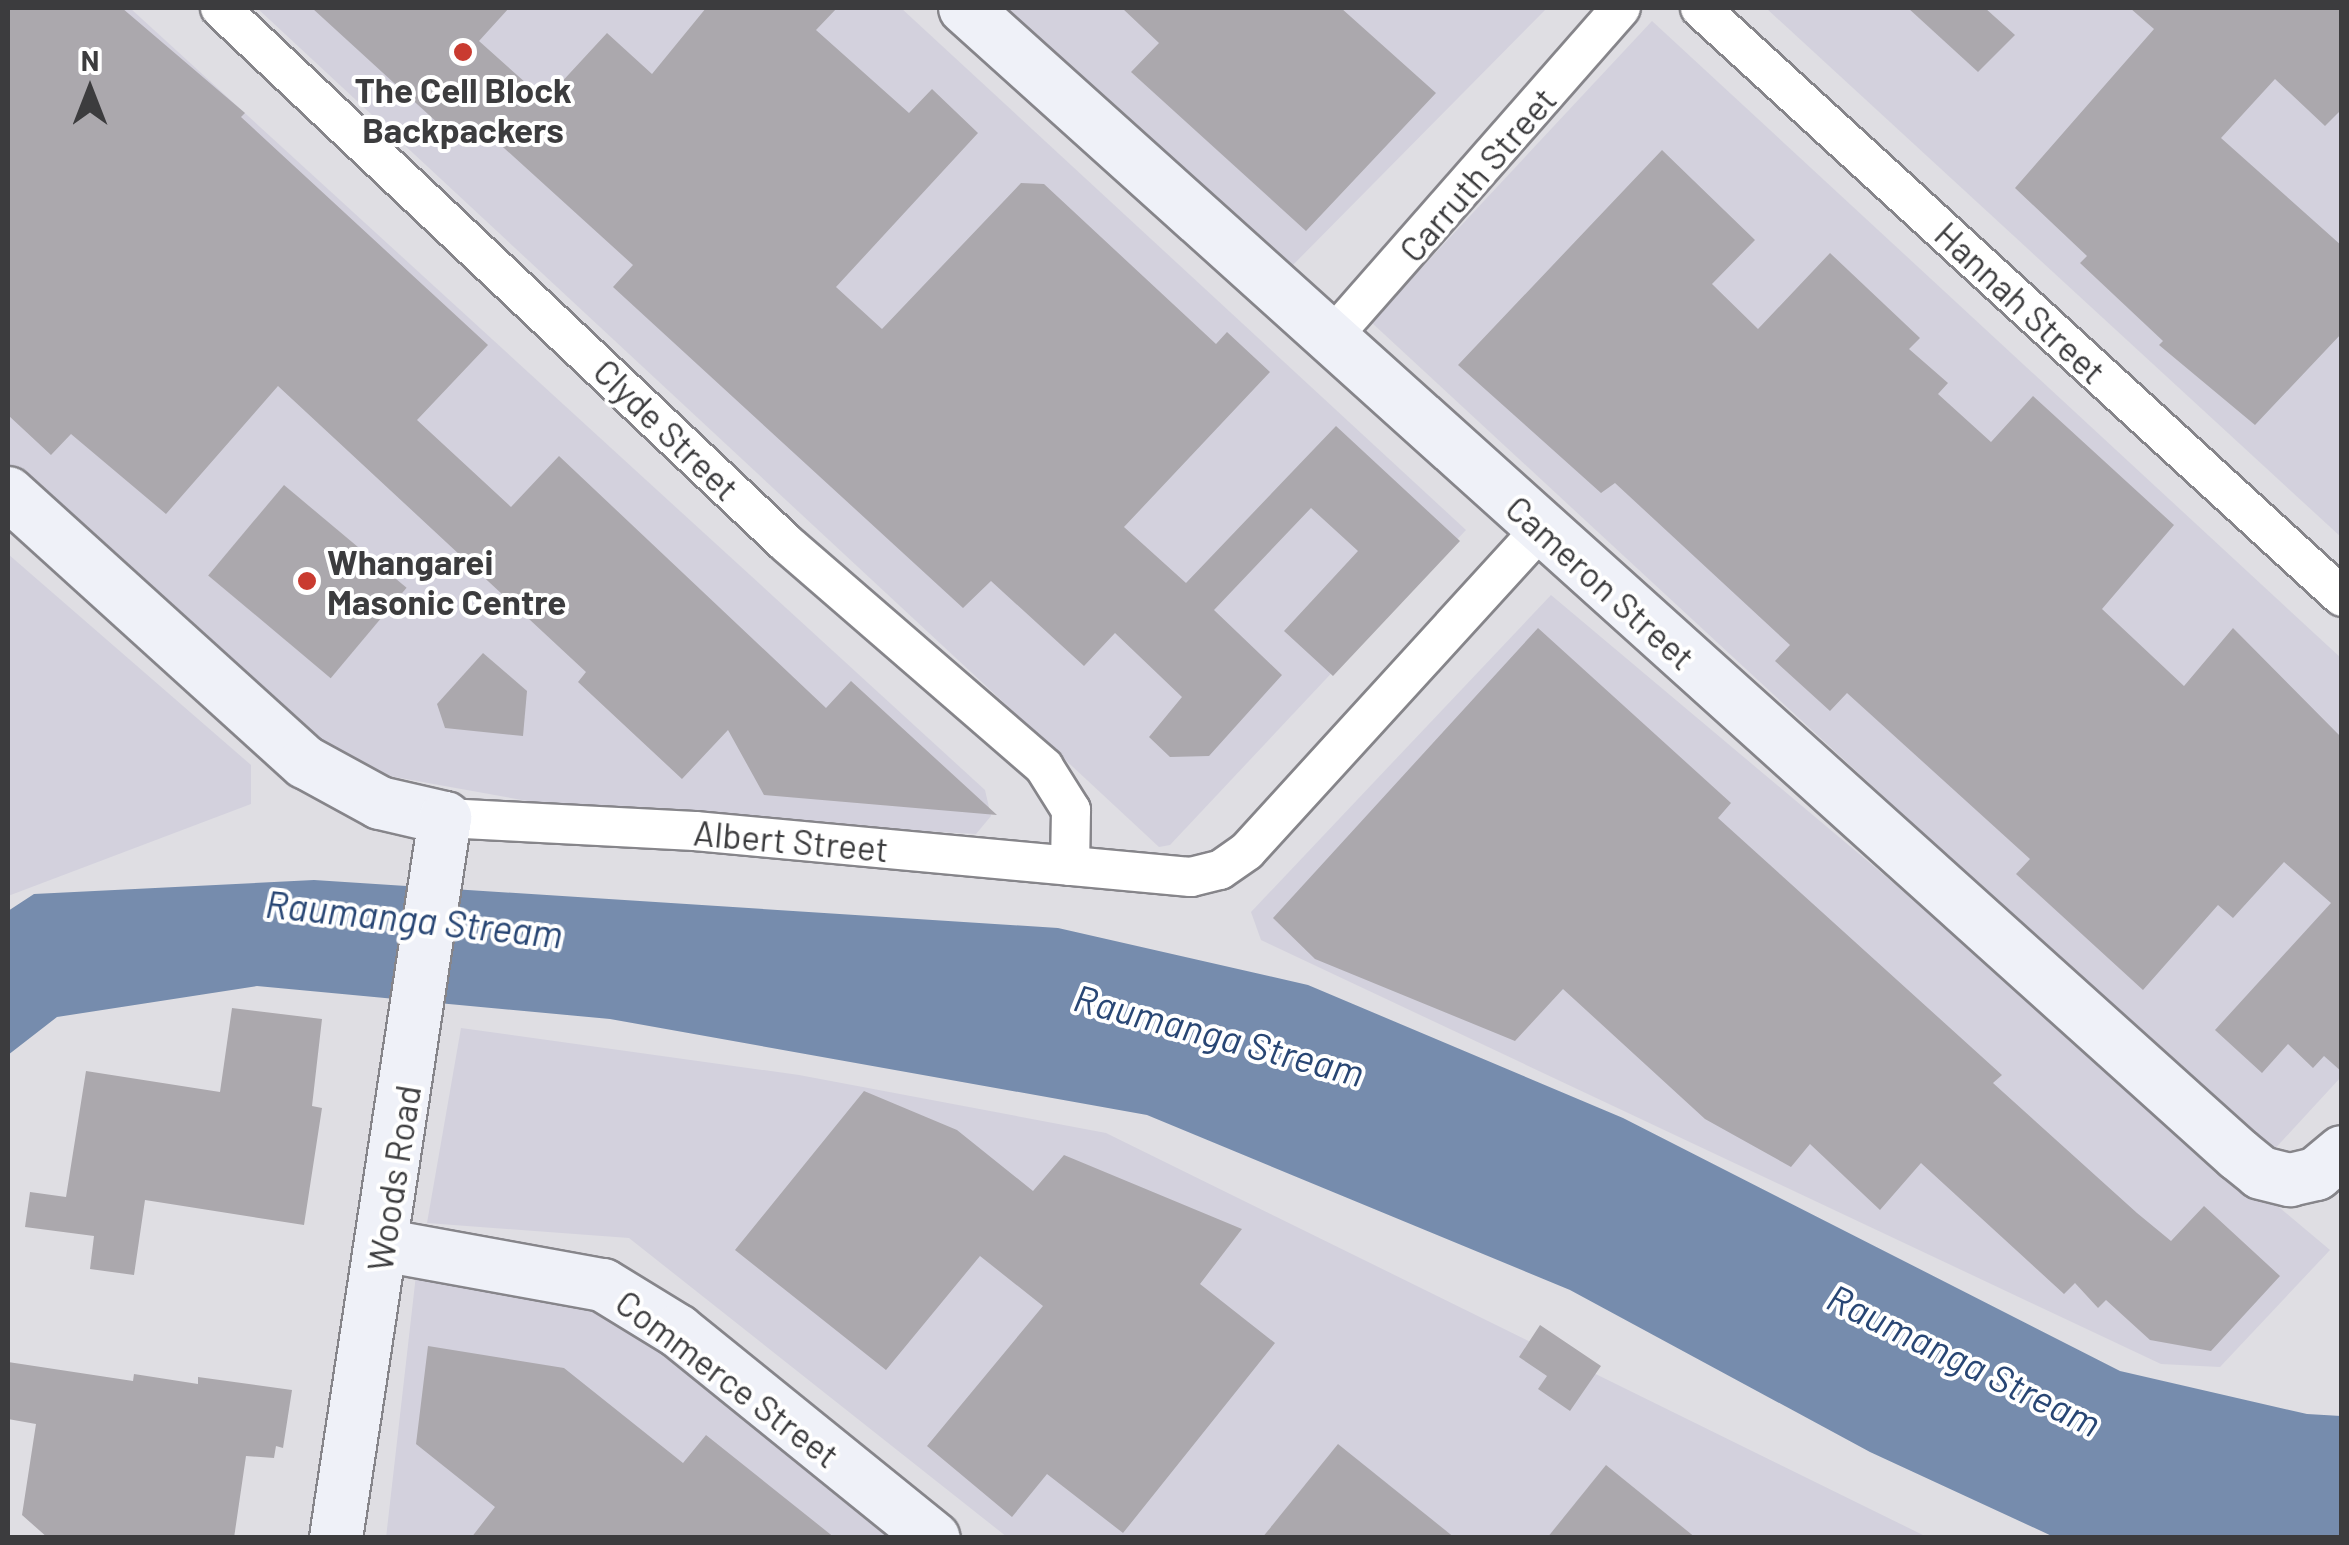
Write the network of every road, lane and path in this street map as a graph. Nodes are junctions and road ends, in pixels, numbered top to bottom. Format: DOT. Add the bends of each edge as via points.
graph roads {
  1 [pos="220,8"];
  2 [pos="965,8"];
  3 [pos="1621,8"];
  4 [pos="1700,8"];
  5 [pos="1330,338"];
  6 [pos="8,493"];
  7 [pos="1541,529"];
  8 [pos="2342,597"];
  9 [pos="445,818"];
  10 [pos="1070,866"];
  11 [pos="2342,1152"];
  12 [pos="382,1245"];
  13 [pos="336,1538"];
  14 [pos="934,1538"];
  1 -- 10 [label="street, Clyde Street" via="800,556 1044,767 1071,810"];
  2 -- 5 [label="street, Cameron Street"];
  3 -- 5 [label="street, Carruth Street"];
  4 -- 8 [label="street, Hannah Street"];
  5 -- 7 [label="street, Cameron Street"];
  6 -- 9 [label="street, Albert Street" via="306,762 380,803"];
  7 -- 10 [label="street, Albert Street" via="1247,851 1220,870 1192,877"];
  7 -- 11 [label="street, Cameron Street" via="2261,1173 2290,1180 2316,1174"];
  9 -- 10 [label="street, Albert Street" via="695,831"];
  9 -- 12 [label="street, Woods Road"];
  12 -- 13 [label="street, Woods Road"];
  12 -- 14 [label="street, Commerce Street" via="603,1285 678,1331"];
}
